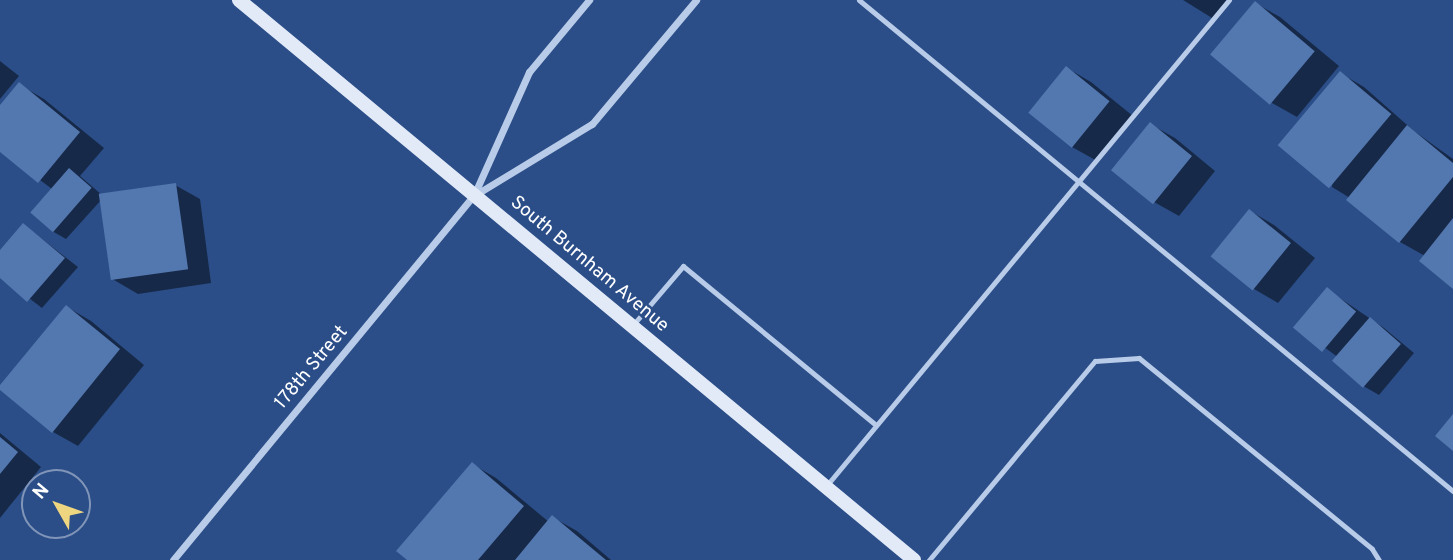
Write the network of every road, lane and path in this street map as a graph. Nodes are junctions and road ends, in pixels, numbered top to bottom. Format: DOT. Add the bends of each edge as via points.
graph roads {
  1 [pos="239,0"];
  2 [pos="589,0"];
  3 [pos="696,0"];
  4 [pos="859,0"];
  5 [pos="1229,0"];
  6 [pos="1078,181"];
  7 [pos="474,195"];
  8 [pos="632,327"];
  9 [pos="876,425"];
  10 [pos="825,487"];
  11 [pos="1453,491"];
  12 [pos="173,560"];
  13 [pos="914,560"];
  14 [pos="929,560"];
  15 [pos="1379,560"];
  1 -- 7 [label="main road, South Burnham Avenue"];
  2 -- 7 [label="street, 178th Street" via="529,72"];
  3 -- 7 [label="street, 178th Street" via="592,124"];
  4 -- 6 [label="lane"];
  5 -- 6 [label="lane"];
  6 -- 9 [label="lane"];
  6 -- 11 [label="lane"];
  7 -- 8 [label="main road, South Burnham Avenue"];
  7 -- 12 [label="street, 178th Street"];
  8 -- 9 [label="lane" via="683,266"];
  8 -- 10 [label="main road, South Burnham Avenue"];
  9 -- 10 [label="lane"];
  10 -- 13 [label="main road, South Burnham Avenue"];
  14 -- 15 [label="lane" via="1095,361 1139,358 1372,549"];
}
